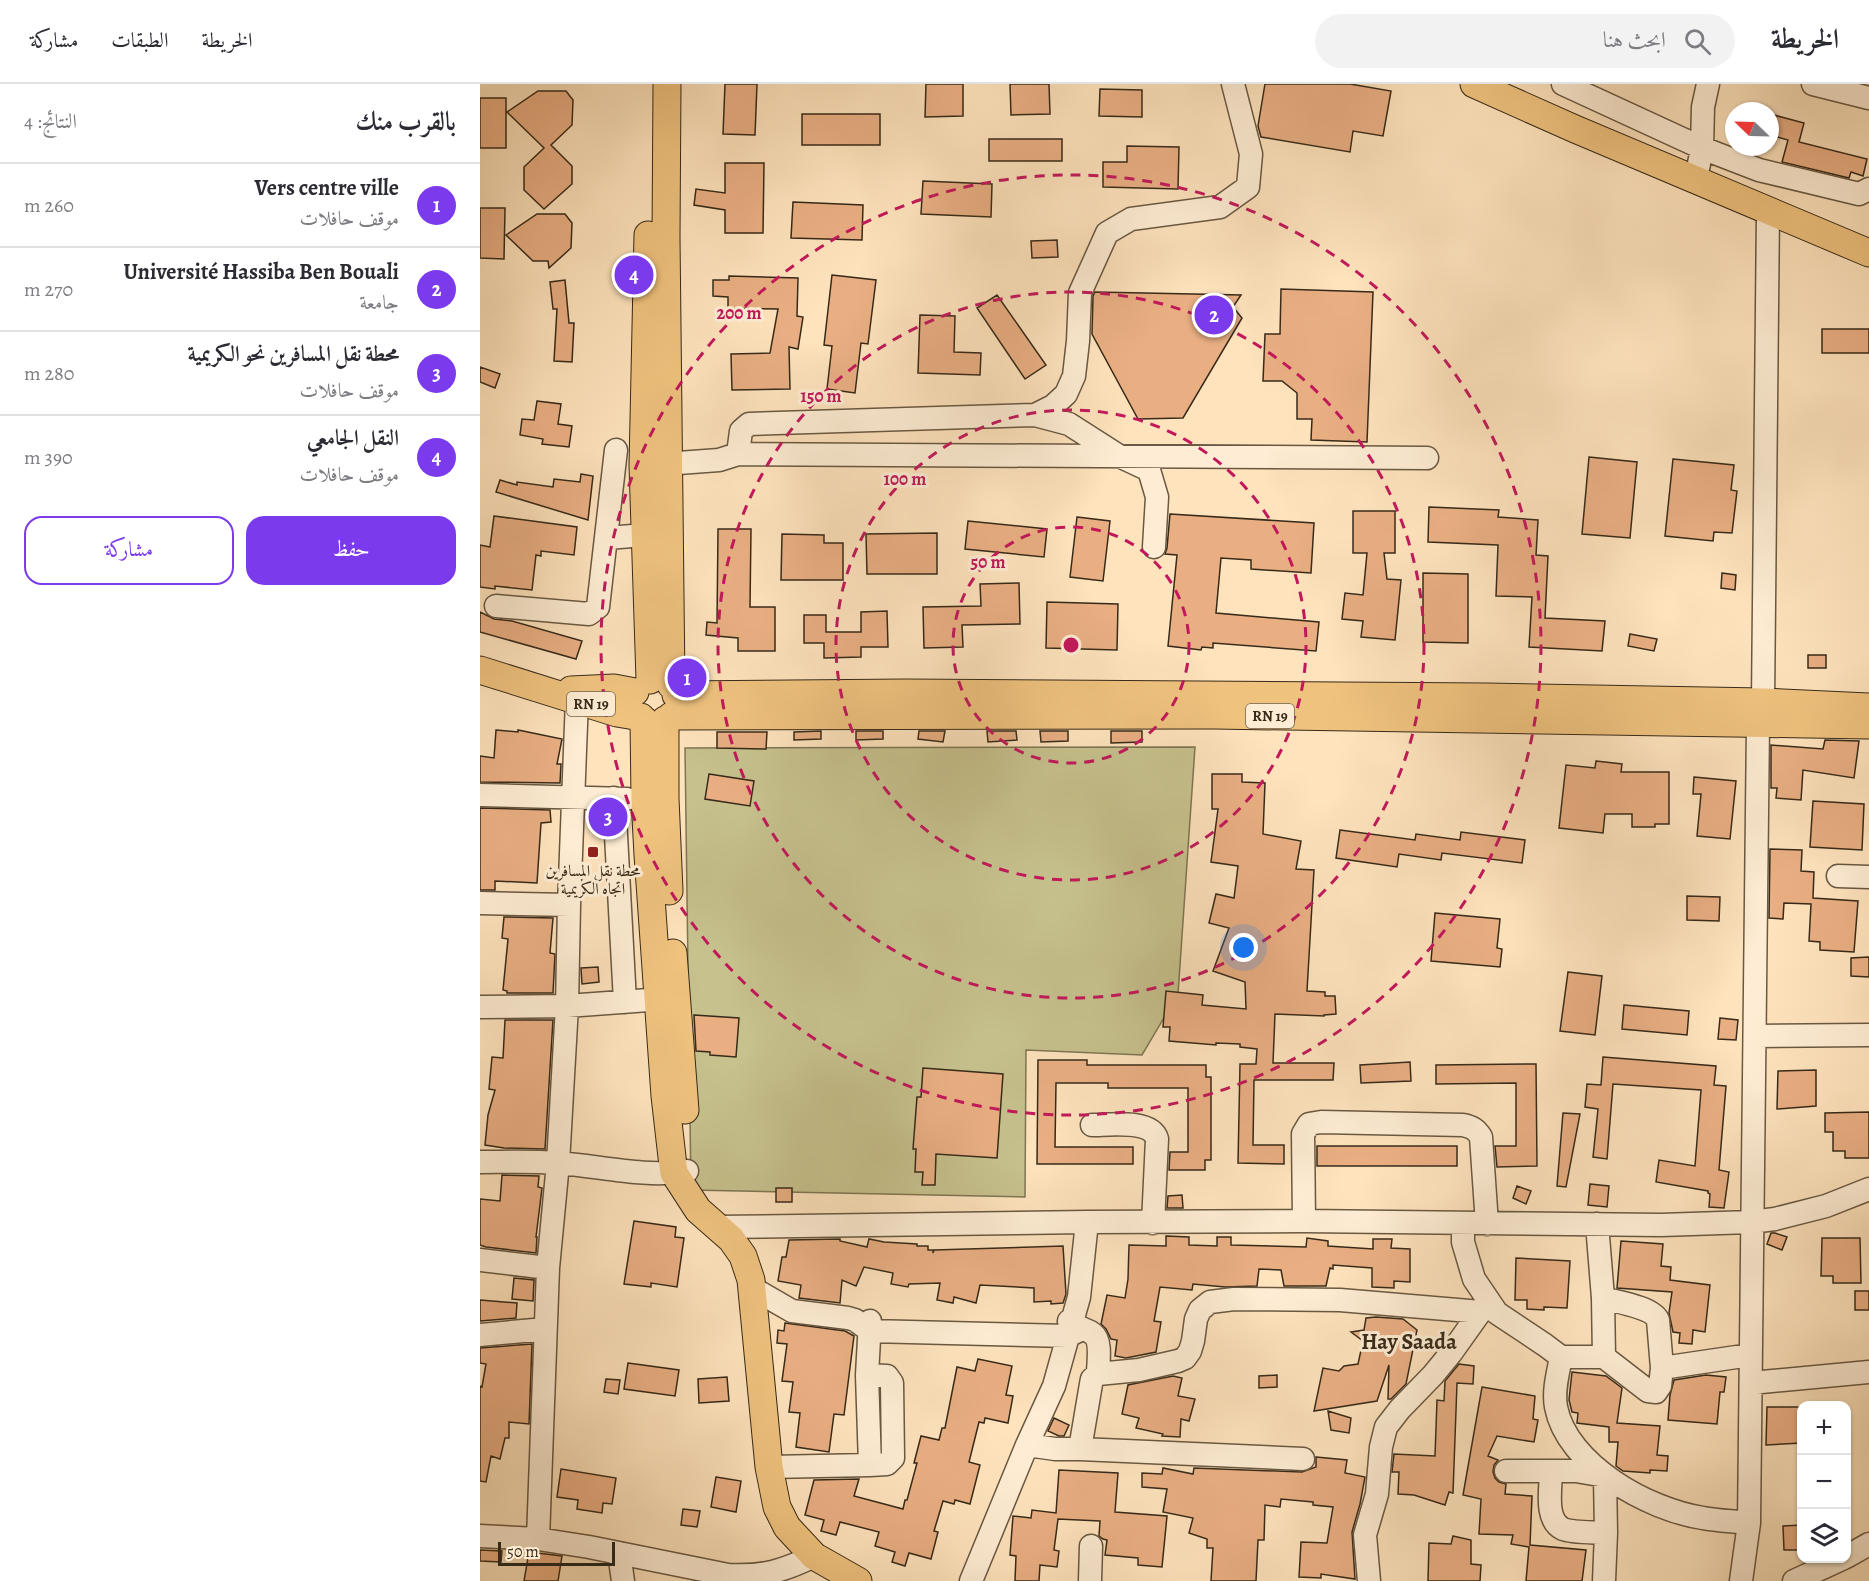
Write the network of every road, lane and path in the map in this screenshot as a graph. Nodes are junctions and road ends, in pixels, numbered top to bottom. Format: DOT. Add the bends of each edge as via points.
graph roads {
  1 [pos="652,84"];
  2 [pos="667,84"];
  3 [pos="1233,84"];
  4 [pos="1474,84"];
  5 [pos="1563,84"];
  6 [pos="1708,84"];
  7 [pos="1813,84"];
  8 [pos="1869,98"];
  9 [pos="1702,148"];
  10 [pos="1696,179"];
  11 [pos="1869,189"];
  12 [pos="1768,210"];
  13 [pos="1869,253"];
  14 [pos="1035,415"];
  15 [pos="859,420"];
  16 [pos="616,450"];
  17 [pos="738,454"];
  18 [pos="859,454"];
  19 [pos="1119,456"];
  20 [pos="1427,458"];
  21 [pos="656,465"];
  22 [pos="645,535"];
  23 [pos="607,538"];
  24 [pos="1155,547"];
  25 [pos="496,606"];
  26 [pos="480,670"];
  27 [pos="543,689"];
  28 [pos="577,699"];
  29 [pos="657,703"];
  30 [pos="1869,707"];
  31 [pos="1760,712"];
  32 [pos="1869,725"];
  33 [pos="480,795"];
  34 [pos="573,798"];
  35 [pos="614,798"];
  36 [pos="655,799"];
  37 [pos="1838,876"];
  38 [pos="1869,877"];
  39 [pos="480,903"];
  40 [pos="569,905"];
  41 [pos="668,999"];
  42 [pos="625,1002"];
  43 [pos="567,1006"];
  44 [pos="480,1007"];
  45 [pos="1869,1035"];
  46 [pos="1755,1036"];
  47 [pos="1092,1125"];
  48 [pos="480,1162"];
  49 [pos="558,1163"];
  50 [pos="681,1176"];
  51 [pos="1869,1190"];
  52 [pos="1304,1221"];
  53 [pos="1088,1222"];
  54 [pos="1751,1222"];
  55 [pos="1153,1223"];
  56 [pos="1463,1224"];
  57 [pos="1487,1224"];
  58 [pos="1597,1224"];
  59 [pos="718,1227"];
  60 [pos="480,1260"];
  61 [pos="548,1268"];
  62 [pos="752,1288"];
  63 [pos="1603,1298"];
  64 [pos="1484,1306"];
  65 [pos="867,1326"];
  66 [pos="544,1329"];
  67 [pos="1074,1329"];
  68 [pos="480,1335"];
  69 [pos="1750,1355"];
  70 [pos="1561,1357"];
  71 [pos="1604,1357"];
  72 [pos="1662,1368"];
  73 [pos="1869,1372"];
  74 [pos="1098,1374"];
  75 [pos="1751,1383"];
  76 [pos="1054,1386"];
  77 [pos="1086,1412"];
  78 [pos="1027,1445"];
  79 [pos="1080,1449"];
  80 [pos="1303,1459"];
  81 [pos="770,1467"];
  82 [pos="1506,1471"];
  83 [pos="1551,1471"];
  84 [pos="1605,1476"];
  85 [pos="1749,1523"];
  86 [pos="1606,1533"];
  87 [pos="480,1536"];
  88 [pos="538,1539"];
  89 [pos="1869,1544"];
  90 [pos="1091,1546"];
  91 [pos="619,1553"];
  92 [pos="1851,1554"];
  93 [pos="814,1556"];
  94 [pos="1834,1563"];
  95 [pos="623,1581"];
  96 [pos="858,1581"];
  97 [pos="970,1581"];
  98 [pos="1090,1581"];
  99 [pos="1369,1581"];
  100 [pos="1604,1581"];
  101 [pos="1741,1581"];
  102 [pos="1794,1581"];
  1 -- 21 [label="main road"];
  2 -- 21 [label="main road" via="666,248"];
  3 -- 14 [label="street" via="1251,154 1248,187 1220,207 1131,219 1107,233 1080,293 1074,376 1066,394"];
  4 -- 10 [label="main road"];
  5 -- 9 [label="street"];
  6 -- 9 [label="street"];
  7 -- 8 [label="street"];
  9 -- 10 [label="street"];
  9 -- 11 [label="street" via="1759,170 1859,194"];
  10 -- 12 [label="main road"];
  12 -- 13 [label="main road"];
  12 -- 31 [label="street"];
  14 -- 15 [label="street"];
  14 -- 19 [label="street" via="1069,423"];
  15 -- 17 [label="street" via="748,424 741,431"];
  15 -- 18 [label="street"];
  16 -- 23 [label="street"];
  17 -- 18 [label="street"];
  17 -- 21 [label="street" via="719,460"];
  18 -- 19 [label="street"];
  19 -- 20 [label="street"];
  19 -- 24 [label="street" via="1149,470 1157,497"];
  21 -- 22 [label="main road"];
  21 -- 29 [label="main road"];
  22 -- 23 [label="street"];
  22 -- 29 [label="main road"];
  23 -- 25 [label="street" via="598,607 589,614"];
  26 -- 27 [label="main road, RN 19"];
  27 -- 28 [label="main road, RN 19"];
  27 -- 29 [label="main road, RN 19" via="614,688"];
  28 -- 29 [label="main road, RN 19" via="616,712"];
  28 -- 34 [label="street"];
  29 -- 31 [label="main road, RN 19" via="1214,715"];
  29 -- 36 [label="main road"];
  30 -- 31 [label="main road, RN 19"];
  31 -- 32 [label="main road, RN 19"];
  31 -- 46 [label="street"];
  33 -- 34 [label="street"];
  34 -- 35 [label="street"];
  34 -- 40 [label="street"];
  35 -- 36 [label="street"];
  35 -- 42 [label="street"];
  36 -- 41 [label="main road"];
  37 -- 38 [label="street"];
  39 -- 40 [label="street"];
  40 -- 43 [label="street"];
  41 -- 42 [label="street"];
  41 -- 50 [label="main road" via="665,1096"];
  42 -- 43 [label="street"];
  43 -- 44 [label="street"];
  43 -- 49 [label="street"];
  45 -- 46 [label="street"];
  46 -- 54 [label="street"];
  47 -- 55 [label="street" via="1134,1125 1155,1133"];
  48 -- 49 [label="street"];
  49 -- 50 [label="street"];
  49 -- 61 [label="street"];
  50 -- 59 [label="main road" via="698,1210"];
  51 -- 54 [label="street" via="1826,1206"];
  52 -- 55 [label="street"];
  52 -- 56 [label="street"];
  52 -- 57 [label="street" via="1303,1134 1309,1124 1321,1122 1471,1127 1481,1137"];
  53 -- 55 [label="street"];
  53 -- 59 [label="street"];
  53 -- 67 [label="street"];
  54 -- 58 [label="street"];
  54 -- 69 [label="street"];
  56 -- 57 [label="street"];
  56 -- 64 [label="street" via="1463,1242"];
  57 -- 58 [label="street"];
  58 -- 63 [label="street"];
  59 -- 62 [label="main road" via="742,1256"];
  60 -- 61 [label="street"];
  61 -- 66 [label="street"];
  62 -- 65 [label="street" via="792,1311 848,1318"];
  62 -- 81 [label="main road"];
  63 -- 71 [label="street"];
  63 -- 72 [label="street" via="1655,1315"];
  64 -- 70 [label="street"];
  64 -- 74 [label="street" via="1340,1300 1210,1302 1200,1310 1185,1358 1139,1370"];
  64 -- 99 [label="street" via="1451,1353 1386,1427 1377,1494 1365,1535"];
  65 -- 67 [label="street"];
  65 -- 81 [label="street" via="870,1465"];
  66 -- 68 [label="street"];
  66 -- 88 [label="street"];
  67 -- 74 [label="street" via="1090,1332 1098,1340"];
  67 -- 76 [label="street"];
  69 -- 72 [label="street"];
  69 -- 75 [label="street"];
  70 -- 71 [label="street"];
  70 -- 84 [label="street" via="1555,1405 1561,1426 1583,1456"];
  71 -- 72 [label="street" via="1651,1392 1660,1386"];
  73 -- 75 [label="street"];
  74 -- 77 [label="street" via="1092,1379"];
  75 -- 85 [label="street"];
  76 -- 77 [label="street"];
  76 -- 78 [label="street"];
  77 -- 79 [label="street"];
  78 -- 79 [label="street"];
  78 -- 97 [label="street"];
  79 -- 80 [label="street"];
  81 -- 93 [label="main road" via="777,1507 787,1527"];
  82 -- 83 [label="street"];
  83 -- 84 [label="street"];
  83 -- 86 [label="street" via="1550,1502 1558,1525 1564,1530"];
  84 -- 85 [label="street" via="1672,1510 1701,1518"];
  84 -- 86 [label="street"];
  85 -- 101 [label="street"];
  86 -- 100 [label="street"];
  87 -- 88 [label="street"];
  88 -- 91 [label="street"];
  89 -- 92 [label="street"];
  90 -- 98 [label="street"];
  91 -- 93 [label="street" via="749,1576 787,1569"];
  91 -- 95 [label="street"];
  93 -- 96 [label="main road"];
  94 -- 102 [label="street"];
}
